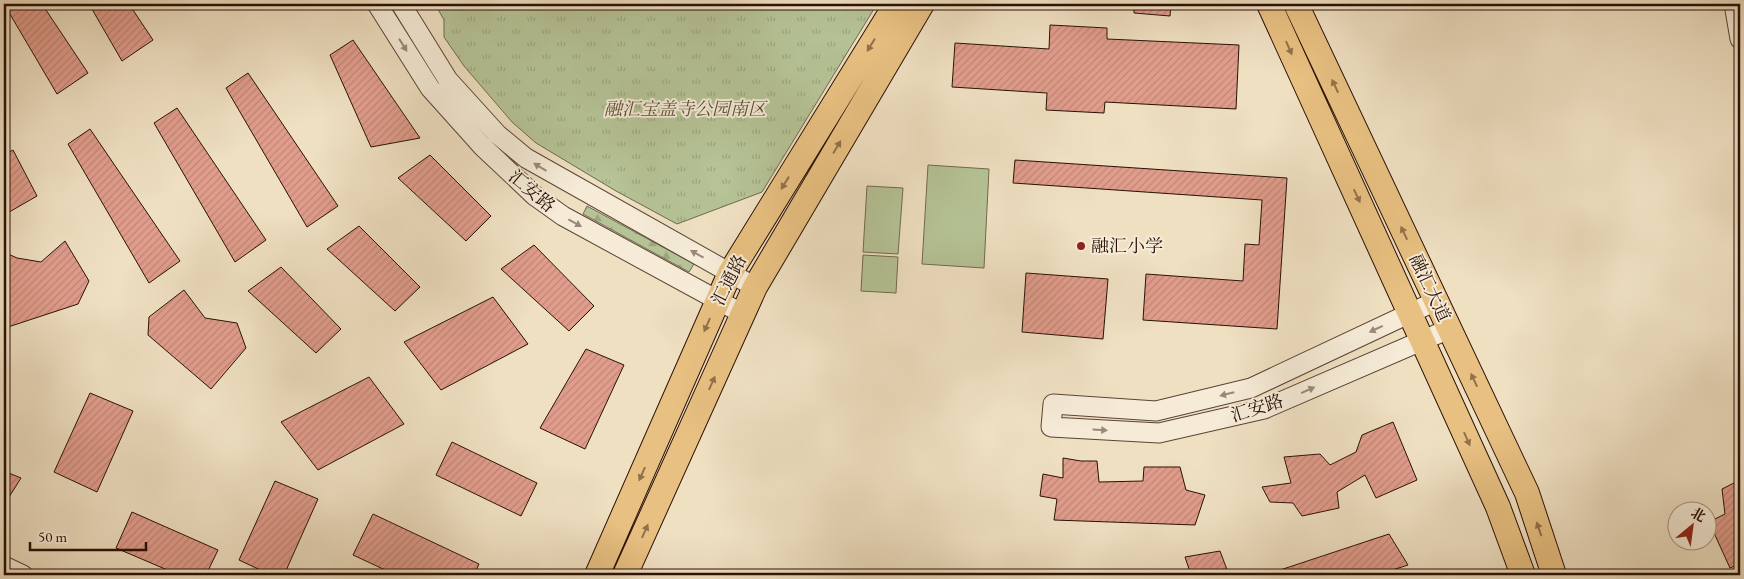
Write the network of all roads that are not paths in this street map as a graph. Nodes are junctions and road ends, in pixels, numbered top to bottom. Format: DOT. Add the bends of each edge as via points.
graph roads {
  1 [pos="377,4"];
  2 [pos="401,4"];
  3 [pos="896,4"];
  4 [pos="922,4"];
  5 [pos="1269,4"];
  6 [pos="1296,4"];
  7 [pos="1734,4"];
  8 [pos="1740,39"];
  9 [pos="730,273"];
  10 [pos="755,286"];
  11 [pos="717,301"];
  12 [pos="1436,301"];
  13 [pos="1410,313"];
  14 [pos="743,314"];
  15 [pos="1449,328"];
  16 [pos="1422,340"];
  17 [pos="4,566"];
  18 [pos="23,575"];
  19 [pos="597,575"];
  20 [pos="625,575"];
  21 [pos="1523,575"];
  22 [pos="1554,575"];
  1 -- 11 [label="street, 汇安路, one-way" via="430,88 482,146 536,196 563,216"];
  9 -- 2 [label="street, 汇安路, one-way" via="526,158 497,134 448,80"];
  3 -- 9 [label="main road, 汇通路, one-way"];
  10 -- 4 [label="main road, 汇通路, one-way"];
  5 -- 13 [label="main road, 融汇大道, one-way"];
  12 -- 6 [label="main road, 融汇大道, one-way"];
  7 -- 8 [label="street"];
  9 -- 10 [label="street, 汇安路"];
  9 -- 11 [label="main road, 汇通路"];
  10 -- 14 [label="main road, 汇通路"];
  11 -- 14 [label="street, 汇安路"];
  11 -- 19 [label="main road, 汇通路, one-way"];
  12 -- 13 [label="street, 汇安路"];
  12 -- 15 [label="main road, 融汇大道"];
  13 -- 16 [label="main road, 融汇大道"];
  13 -- 16 [label="street, 汇安路, one-way" via="1251,388 1156,411 1054,404 1051,426 1159,433 1254,412"];
  20 -- 14 [label="main road, 汇通路, one-way"];
  15 -- 16 [label="street, 汇安路"];
  22 -- 15 [label="main road, 融汇大道, one-way" via="1527,493"];
  16 -- 21 [label="main road, 融汇大道, one-way" via="1498,507"];
  17 -- 18 [label="street"];
}
